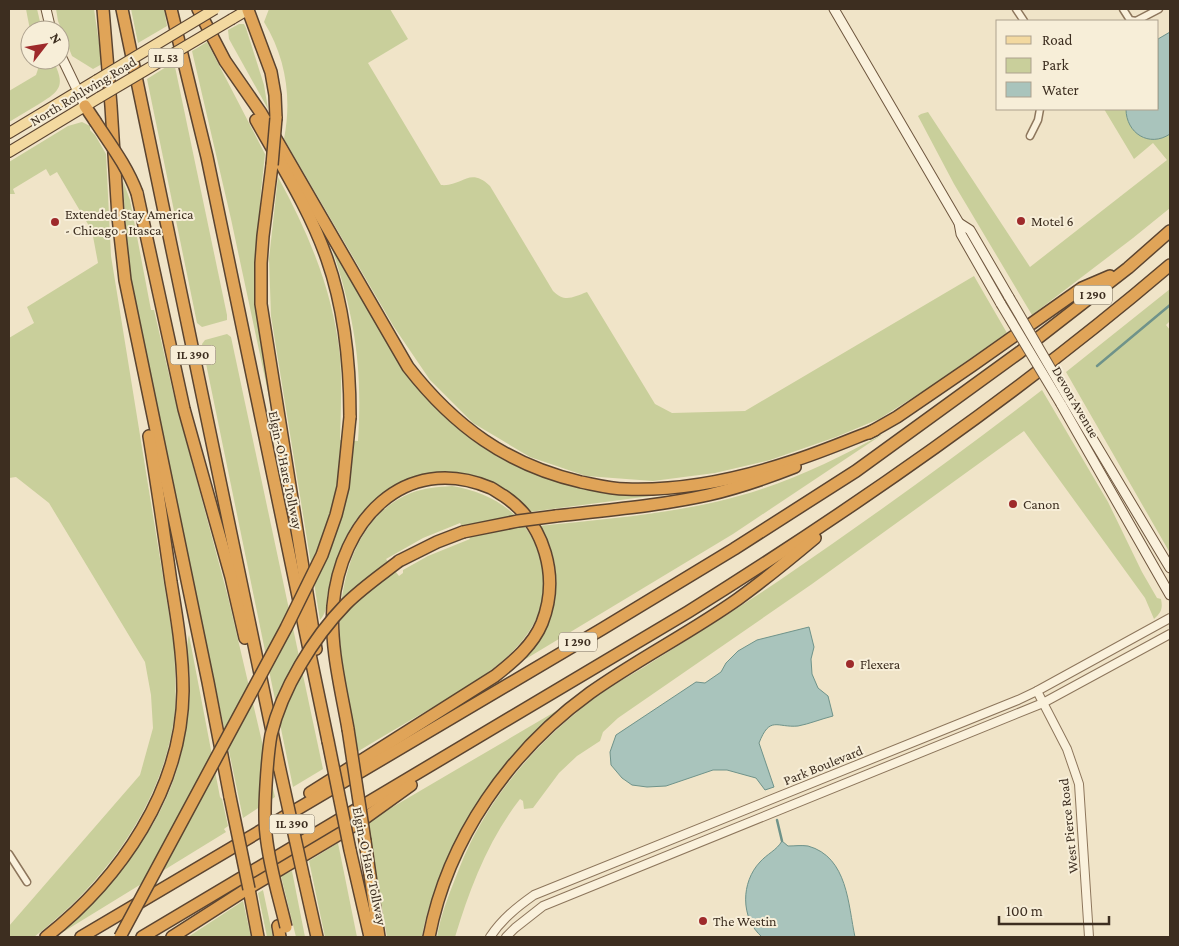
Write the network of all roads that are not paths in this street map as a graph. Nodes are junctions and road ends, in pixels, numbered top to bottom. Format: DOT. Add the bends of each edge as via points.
graph roads {
  1 [pos="102,9"];
  2 [pos="122,9"];
  3 [pos="171,9"];
  4 [pos="198,9"];
  5 [pos="215,9"];
  6 [pos="248,9"];
  7 [pos="834,9"];
  8 [pos="1016,9"];
  9 [pos="1123,9"];
  10 [pos="1159,9"];
  11 [pos="1023,20"];
  12 [pos="1130,20"];
  13 [pos="1138,20"];
  14 [pos="67,70"];
  15 [pos="231,71"];
  16 [pos="77,91"];
  17 [pos="85,106"];
  18 [pos="1040,110"];
  19 [pos="9,133"];
  20 [pos="1030,136"];
  21 [pos="9,152"];
  22 [pos="1170,231"];
  23 [pos="1170,265"];
  24 [pos="1128,268"];
  25 [pos="141,363"];
  26 [pos="1065,401"];
  27 [pos="875,430"];
  28 [pos="894,477"];
  29 [pos="1170,568"];
  30 [pos="1170,595"];
  31 [pos="1170,618"];
  32 [pos="1170,634"];
  33 [pos="1037,691"];
  34 [pos="265,701"];
  35 [pos="1042,703"];
  36 [pos="321,713"];
  37 [pos="472,741"];
  38 [pos="9,854"];
  39 [pos="200,866"];
  40 [pos="27,882"];
  41 [pos="283,932"];
  42 [pos="46,937"];
  43 [pos="81,937"];
  44 [pos="120,937"];
  45 [pos="142,937"];
  46 [pos="172,937"];
  47 [pos="258,937"];
  48 [pos="317,937"];
  49 [pos="370,937"];
  50 [pos="379,937"];
  51 [pos="429,937"];
  52 [pos="490,937"];
  53 [pos="506,937"];
  54 [pos="1088,937"];
  1 -- 25 [label="highway" via="120,243"];
  2 -- 34 [label="highway, IL 390"];
  3 -- 36 [label="highway, Elgin-O'Hare Tollway" via="209,166"];
  4 -- 15 [label="highway"];
  5 -- 16 [label="main road, North Rohlwing Road / IL 53, bridge"];
  6 -- 17 [label="main road, North Rohlwing Road / IL 53, bridge"];
  6 -- 36 [label="highway, bridge" via="271,72 275,95 272,165 261,254 261,304 321,681"];
  7 -- 26 [label="main road, Devon Avenue, bridge" via="959,223 970,230 1005,300"];
  8 -- 11 [label="street"];
  9 -- 12 [label="street"];
  10 -- 13 [label="street"];
  14 -- 16 [label="main road"];
  15 -- 27 [label="highway" via="261,113 408,367 443,408 496,449 561,477 625,489 657,489 748,474"];
  15 -- 44 [label="highway, bridge" via="316,231 342,310 350,377 350,417 343,487 322,555 286,628"];
  16 -- 17 [label="main road"];
  16 -- 19 [label="main road, North Rohlwing Road / IL 53"];
  17 -- 21 [label="main road, North Rohlwing Road / IL 53"];
  17 -- 34 [label="highway, bridge" via="123,164 137,193 184,410 231,577 252,668"];
  18 -- 20 [label="street"];
  22 -- 24 [label="highway, I 290"];
  23 -- 28 [label="highway, I 290" via="1001,400"];
  24 -- 27 [label="highway" via="1082,288"];
  24 -- 39 [label="highway, I 290" via="1020,352 856,471 610,624"];
  25 -- 42 [label="highway" via="143,400 181,644 183,692 178,734 172,766 136,840 84,904"];
  25 -- 47 [label="highway, bridge"];
  26 -- 29 [label="main road, Devon Avenue"];
  26 -- 30 [label="main road, Devon Avenue"];
  27 -- 41 [label="highway, bridge" via="812,461 718,492 463,532 399,561 360,590 344,605 307,654 274,726 268,753 264,812"];
  28 -- 37 [label="highway, I 290" via="762,566"];
  28 -- 51 [label="highway" via="737,599 592,692 541,734 508,770 470,827 440,895"];
  31 -- 33 [label="street, Park Boulevard"];
  32 -- 35 [label="street, Park Boulevard"];
  33 -- 35 [label="street, West Pierce Road"];
  33 -- 52 [label="street, Park Boulevard" via="534,895 514,909"];
  34 -- 48 [label="highway, IL 390, bridge"];
  35 -- 53 [label="street, Park Boulevard" via="586,887 543,906"];
  35 -- 54 [label="street, West Pierce Road" via="1067,749 1079,784"];
  36 -- 49 [label="highway, Elgin-O'Hare Tollway, bridge"];
  37 -- 45 [label="highway, I 290"];
  37 -- 46 [label="highway" via="358,823"];
  38 -- 40 [label="street"];
  39 -- 43 [label="highway, I 290"];
  39 -- 50 [label="highway, bridge" via="336,776 495,676 520,656 531,642 542,624 549,598 549,569 540,537 528,517 492,488 463,480 433,479 395,492 363,520 352,538 337,581 333,645 348,729 365,840"];
}
